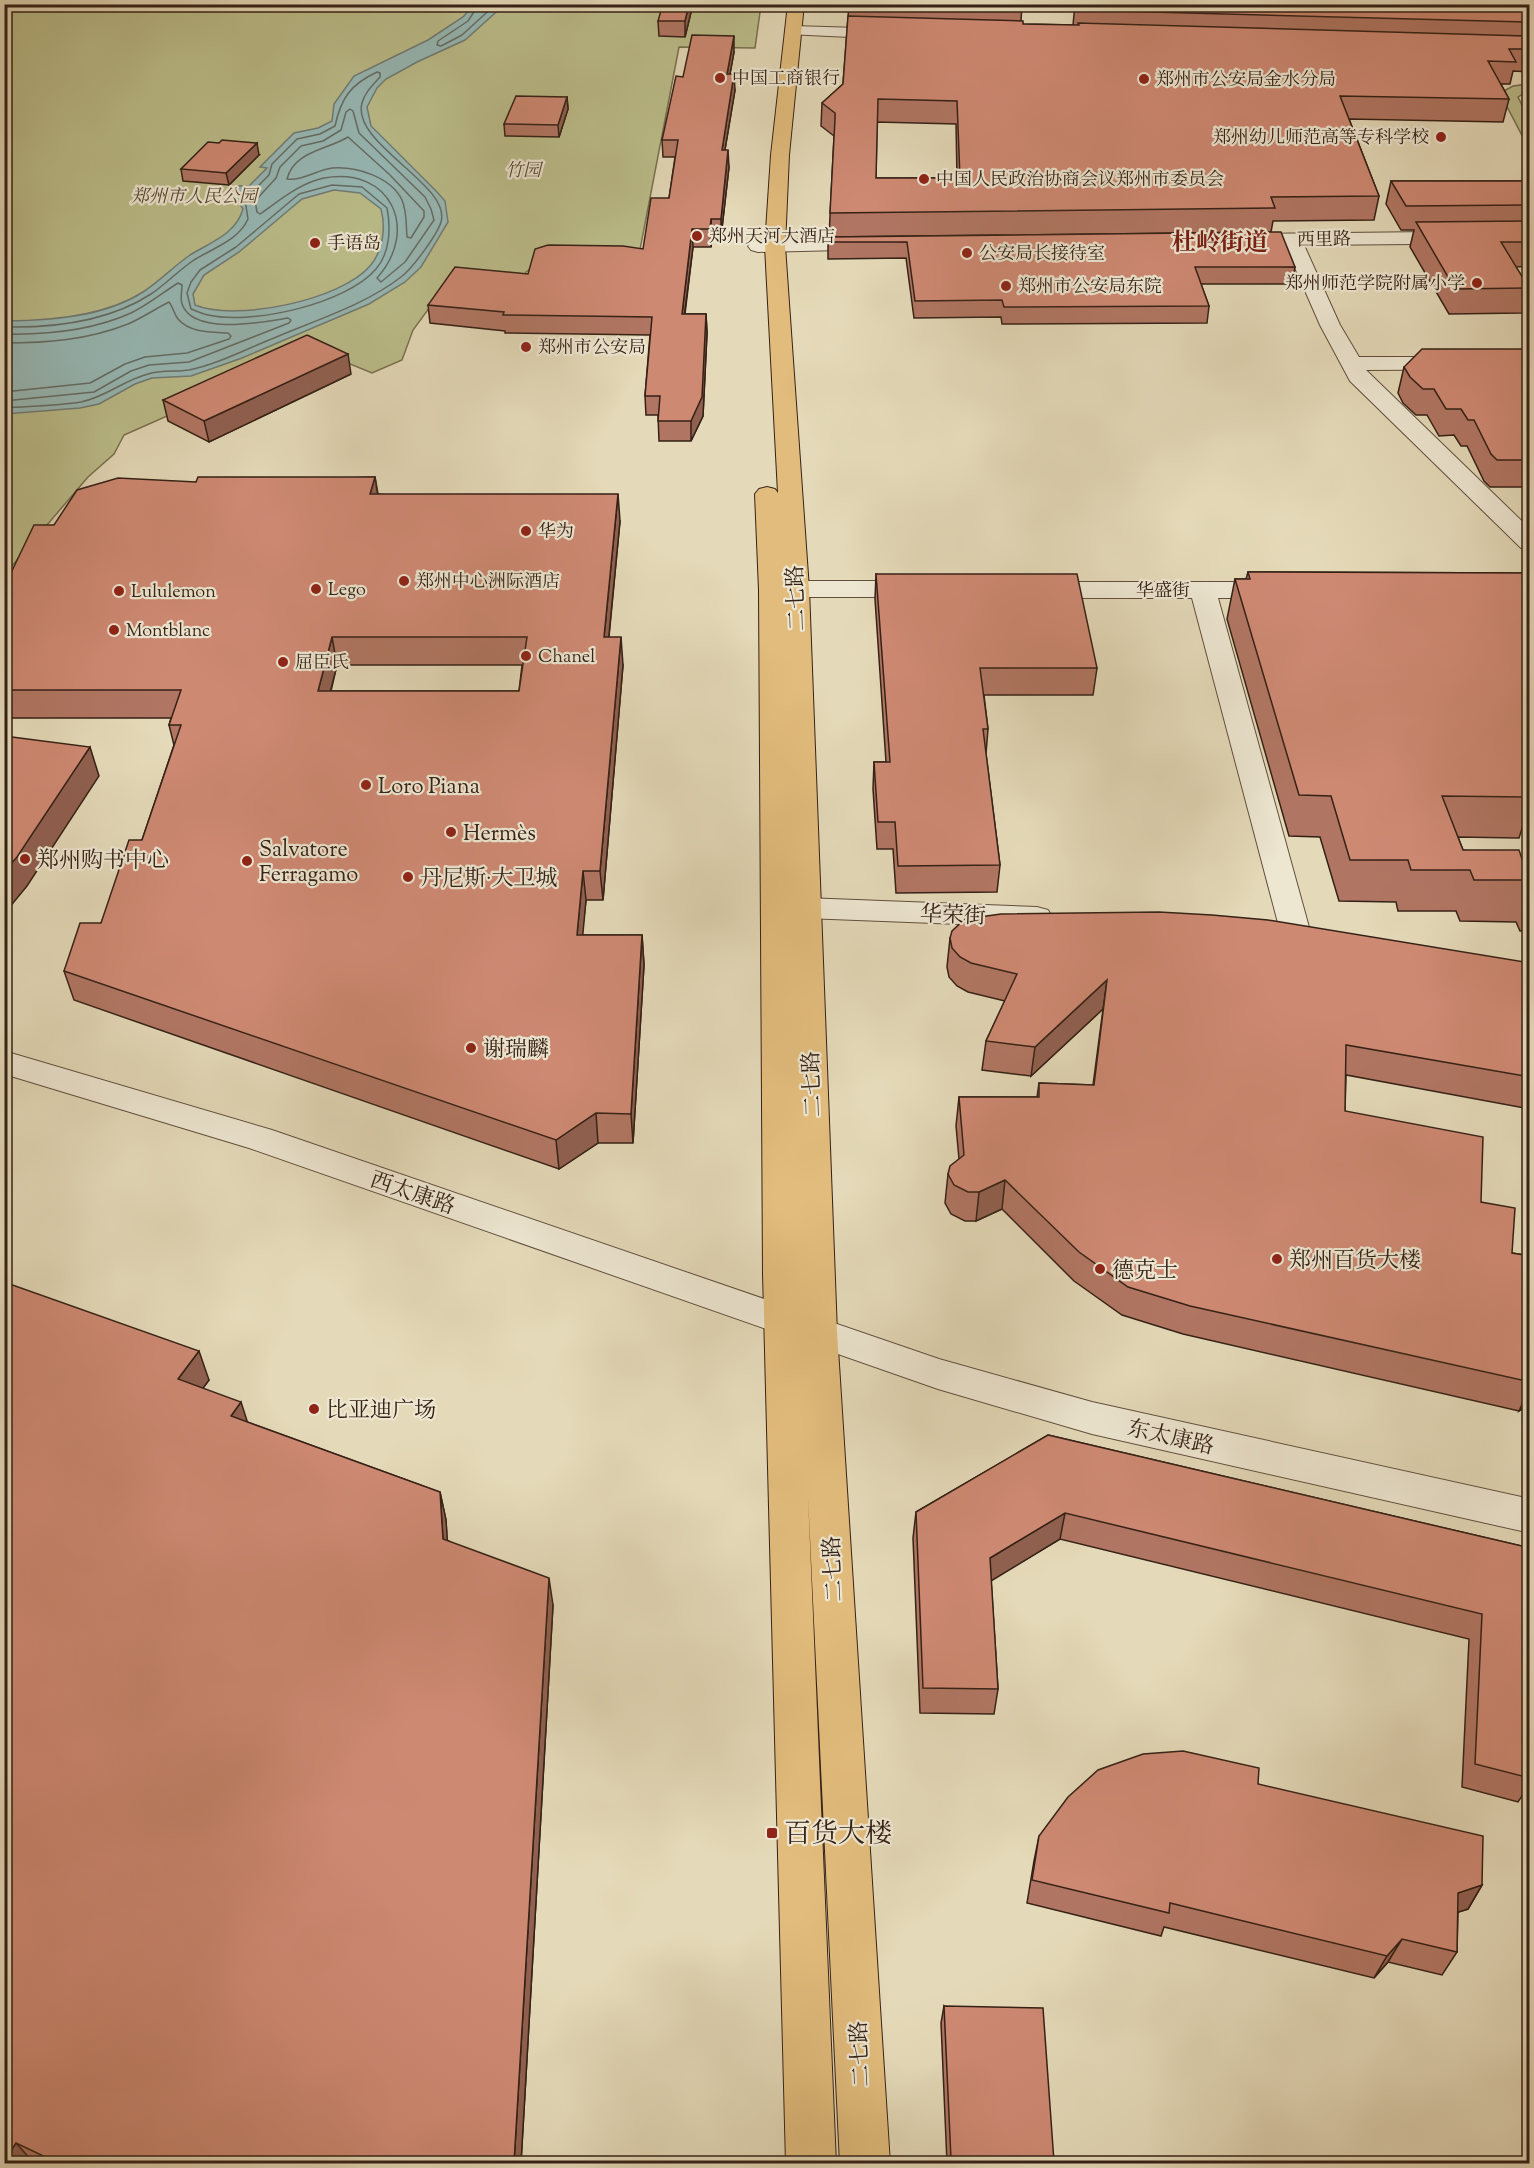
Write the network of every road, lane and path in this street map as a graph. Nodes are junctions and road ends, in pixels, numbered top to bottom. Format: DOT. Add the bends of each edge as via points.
graph roads {
  1 [pos="791,13"];
  2 [pos="911,34"];
  3 [pos="1530,237"];
  4 [pos="1292,240"];
  5 [pos="1222,241"];
  6 [pos="892,245"];
  7 [pos="766,246"];
  8 [pos="1530,363"];
  9 [pos="1350,364"];
  10 [pos="1530,543"];
  11 [pos="795,589"];
  12 [pos="939,589"];
  13 [pos="1011,590"];
  14 [pos="1203,590"];
  15 [pos="1296,590"];
  16 [pos="805,908"];
  17 [pos="1066,917"];
  18 [pos="1262,934"];
  19 [pos="4,1062"];
  20 [pos="782,1320"];
  21 [pos="819,1332"];
  22 [pos="1530,1516"];
  23 [pos="811,2163"];
  24 [pos="865,2163"];
  1 -- 2 [label="street"];
  1 -- 7 [label="main road, 二七路" via="777,190"];
  3 -- 4 [label="street, 西里路"];
  4 -- 5 [label="street, 西里路"];
  4 -- 9 [label="street"];
  6 -- 7 [label="street"];
  7 -- 11 [label="main road, 二七路"];
  7 -- 20 [label="main road, 二七路"];
  8 -- 9 [label="street"];
  9 -- 10 [label="street"];
  11 -- 12 [label="street"];
  11 -- 16 [label="main road, 二七路"];
  13 -- 14 [label="street, 华盛街"];
  14 -- 15 [label="street, 华盛街"];
  14 -- 18 [label="street" via="1309,940"];
  16 -- 17 [label="street, 华荣街"];
  16 -- 21 [label="main road, 二七路"];
  19 -- 20 [label="street, 西太康路" via="260,1139"];
  20 -- 21 [label="street, 西太康路"];
  20 -- 23 [label="main road, 二七路"];
  21 -- 22 [label="street, 东太康路" via="938,1374 1092,1418"];
  21 -- 24 [label="main road, 二七路"];
}
